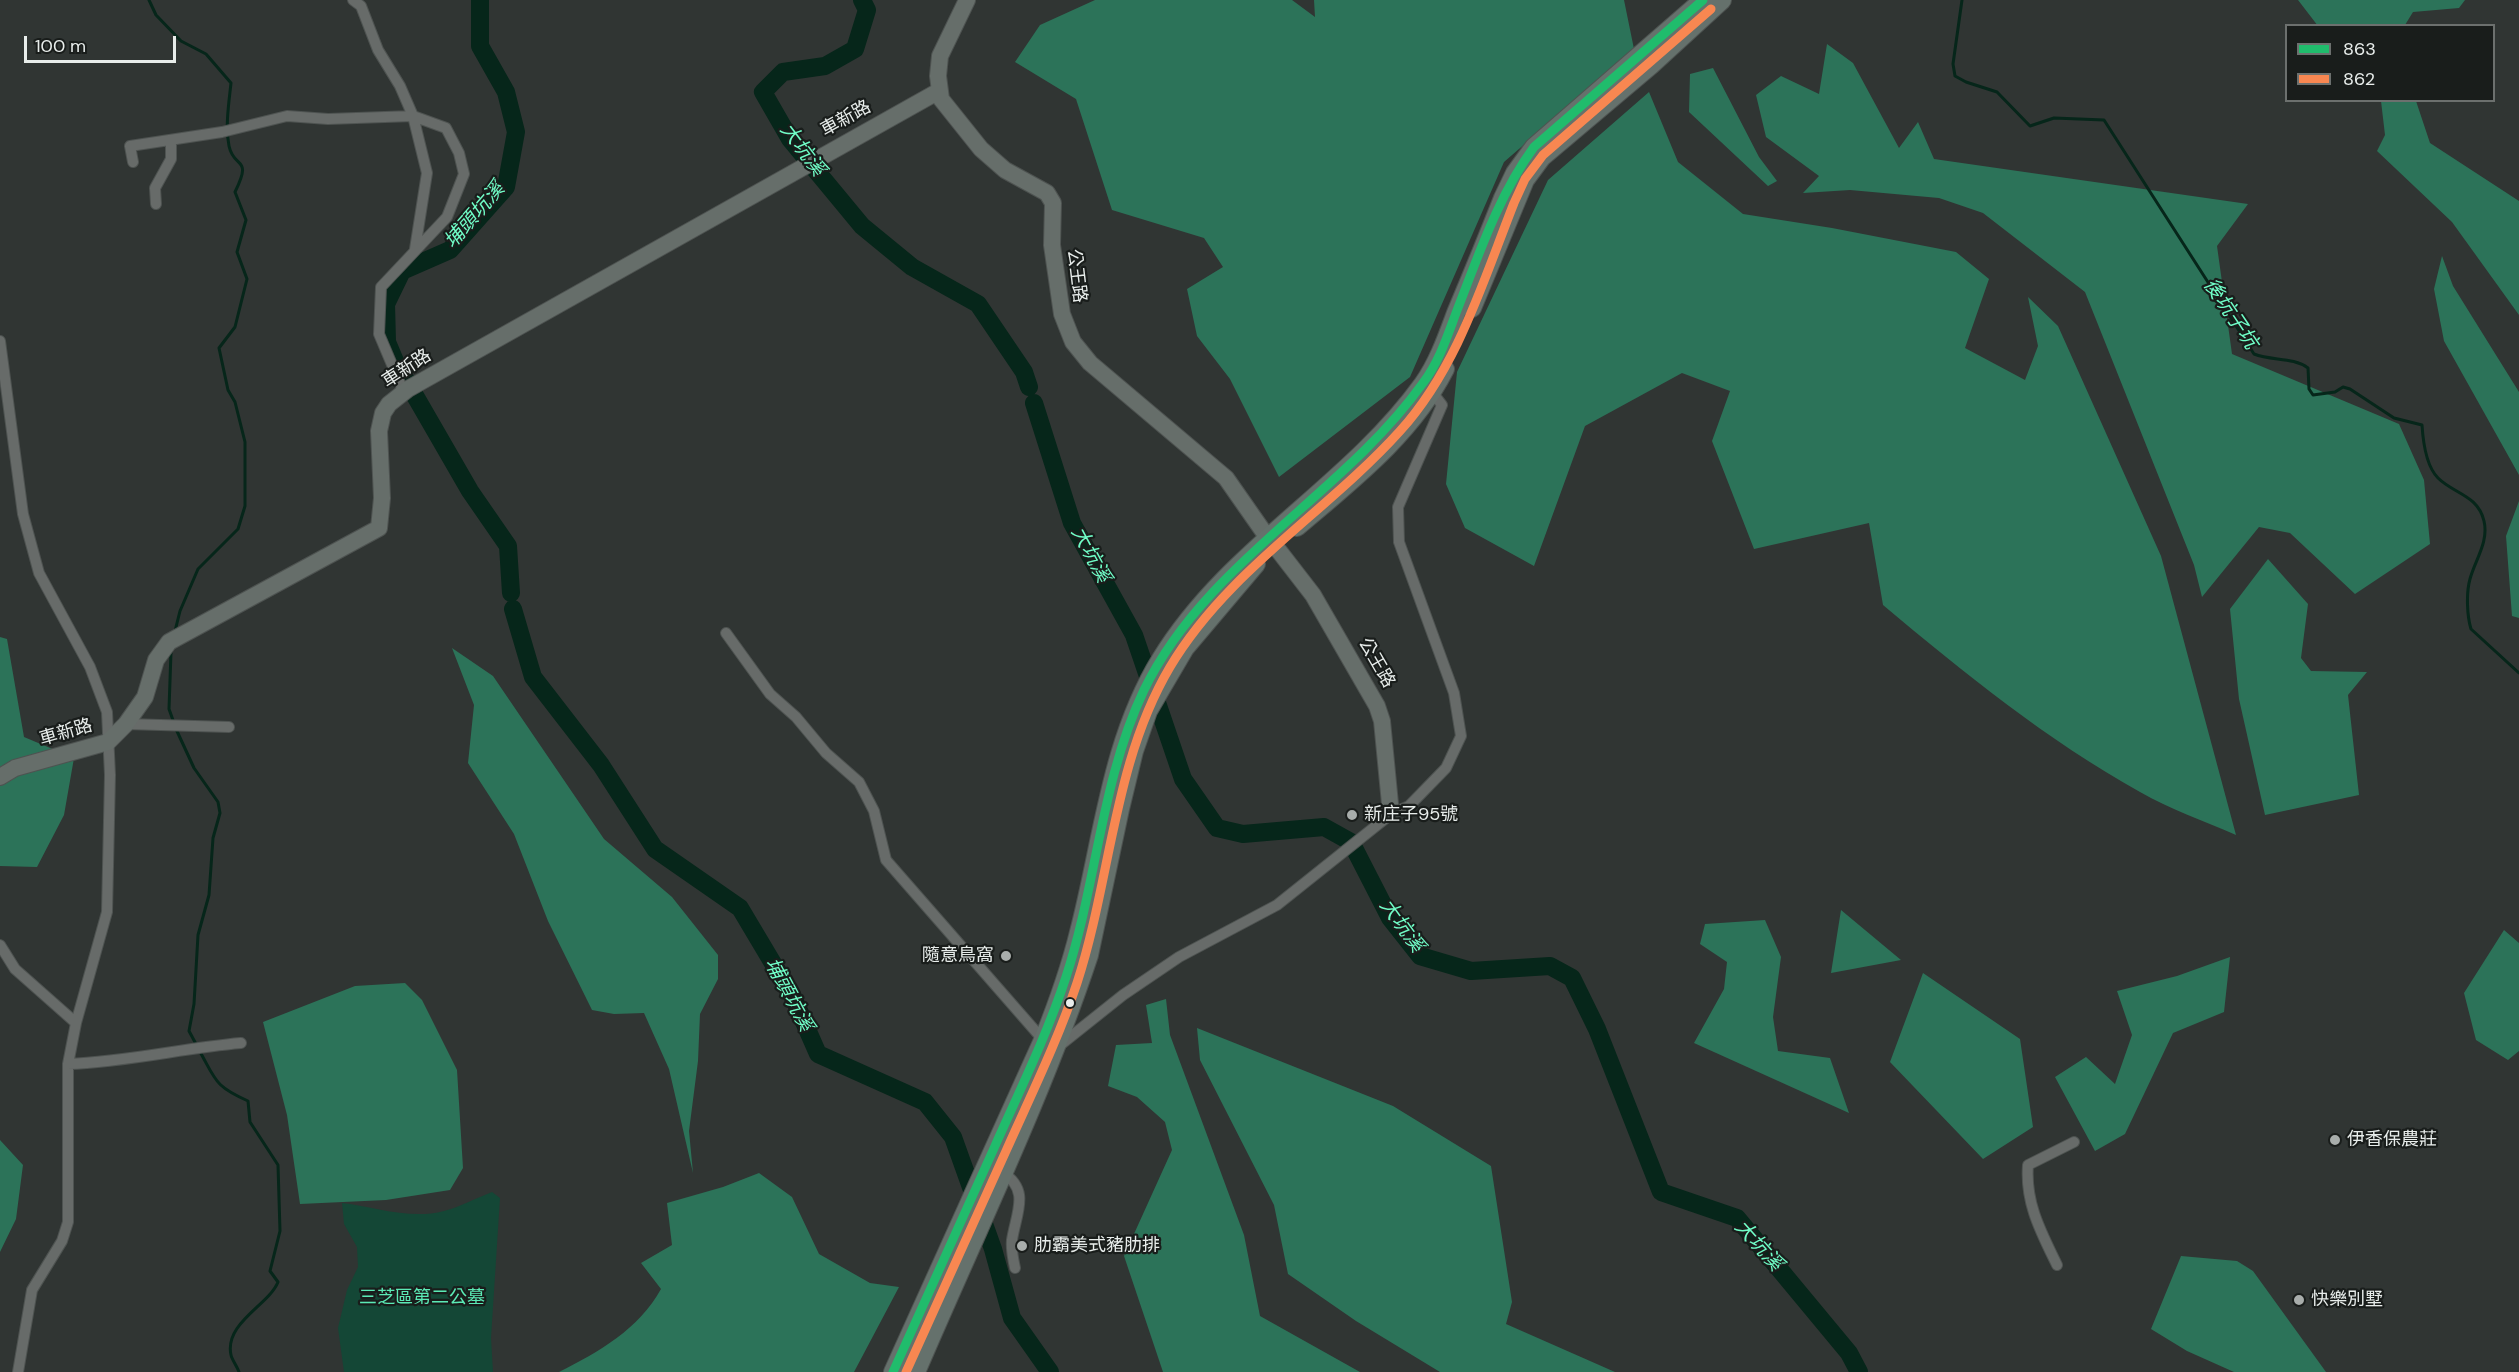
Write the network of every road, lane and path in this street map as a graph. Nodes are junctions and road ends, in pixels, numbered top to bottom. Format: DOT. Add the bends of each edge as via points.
graph roads {
  1 [pos="353,0"];
  2 [pos="967,0"];
  3 [pos="1703,0"];
  4 [pos="1722,0"];
  5 [pos="939,91"];
  6 [pos="412,116"];
  7 [pos="171,140"];
  8 [pos="133,162"];
  9 [pos="156,204"];
  10 [pos="415,249"];
  11 [pos="0,341"];
  12 [pos="1429,388"];
  13 [pos="406,391"];
  14 [pos="1277,530"];
  15 [pos="1279,551"];
  16 [pos="726,633"];
  17 [pos="126,724"];
  18 [pos="229,727"];
  19 [pos="108,742"];
  20 [pos="0,777"];
  21 [pos="1391,814"];
  22 [pos="0,945"];
  23 [pos="76,1023"];
  24 [pos="241,1043"];
  25 [pos="1050,1044"];
  26 [pos="68,1064"];
  27 [pos="2074,1142"];
  28 [pos="999,1178"];
  29 [pos="2057,1264"];
  30 [pos="1015,1268"];
  31 [pos="18,1372"];
  32 [pos="893,1372"];
  33 [pos="916,1372"];
  1 -- 6 [label="street" via="361,6 378,50 400,86"];
  2 -- 5 [label="street" via="940,56"];
  3 -- 12 [label="main road" via="1553,128 1525,158 1503,198"];
  4 -- 12 [label="main road" via="1542,157 1526,180 1449,361"];
  5 -- 13 [label="street, 車新路"];
  5 -- 14 [label="street, 公王路" via="941,99 981,149 1005,170 1047,193 1053,203 1052,245 1062,314 1073,342 1090,363 1226,478"];
  6 -- 7 [label="street" via="287,116"];
  6 -- 10 [label="street" via="427,173"];
  6 -- 10 [label="street" via="446,128 464,174 447,218"];
  7 -- 8 [label="street" via="130,146"];
  7 -- 9 [label="street" via="171,159 155,188"];
  10 -- 13 [label="street" via="381,287 379,334"];
  11 -- 19 [label="street" via="23,514 39,573 100,689 107,712"];
  12 -- 14 [label="main road"];
  12 -- 21 [label="street" via="1442,405 1398,507 1399,542 1454,693 1461,736 1446,768 1409,806"];
  13 -- 17 [label="street, 車新路" via="383,412 379,431 379,528 175,639 156,660 145,697"];
  14 -- 25 [label="main road" via="1257,554 1201,603 1144,704 1114,771"];
  15 -- 21 [label="street, 公王路" via="1313,595 1377,706 1382,721"];
  16 -- 25 [label="street" via="770,694 859,782 874,811 886,860"];
  17 -- 18 [label="street"];
  17 -- 19 [label="street, 車新路"];
  19 -- 20 [label="street, 車新路" via="15,768"];
  19 -- 23 [label="street" via="107,912"];
  21 -- 25 [label="street" via="1278,905 1179,957"];
  22 -- 23 [label="street" via="15,969"];
  23 -- 26 [label="street"];
  24 -- 26 [label="street" via="111,1062"];
  25 -- 28 [label="main road"];
  25 -- 32 [label="main road" via="991,1154"];
  26 -- 31 [label="street" via="68,1222 62,1241 32,1290"];
  27 -- 29 [label="street" via="2028,1166 2026,1188 2036,1221"];
  28 -- 30 [label="street" via="1016,1181 1019,1189 1017,1226 1012,1239"];
  28 -- 33 [label="main road"];
}
